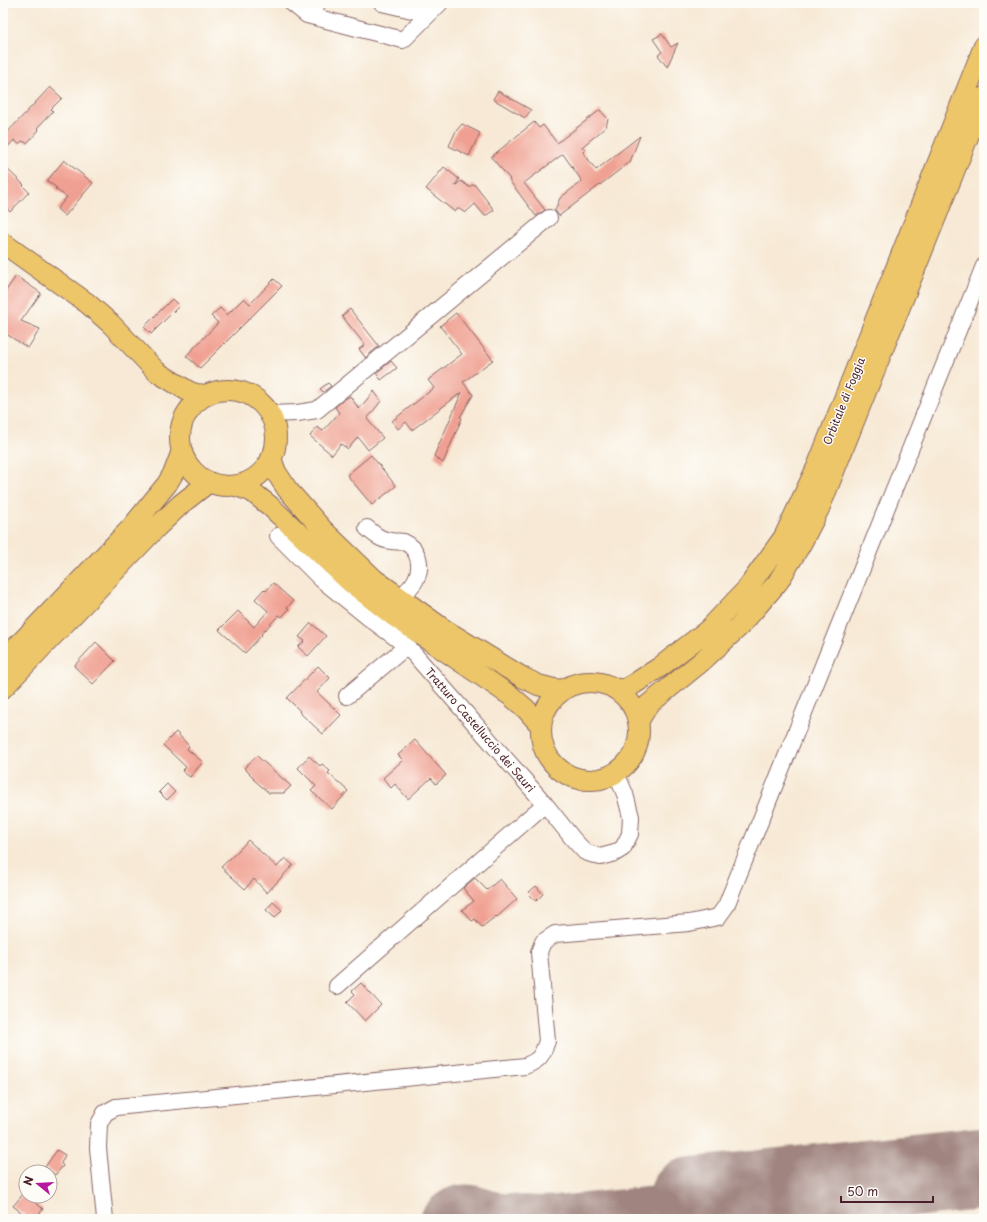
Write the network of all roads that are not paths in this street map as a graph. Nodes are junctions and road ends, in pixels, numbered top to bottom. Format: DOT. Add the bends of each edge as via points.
graph roads {
  1 [pos="292,3"];
  2 [pos="318,3"];
  3 [pos="382,3"];
  4 [pos="434,9"];
  5 [pos="307,15"];
  6 [pos="984,46"];
  7 [pos="984,97"];
  8 [pos="549,218"];
  9 [pos="3,243"];
  10 [pos="984,266"];
  11 [pos="157,372"];
  12 [pos="207,395"];
  13 [pos="269,414"];
  14 [pos="183,422"];
  15 [pos="182,451"];
  16 [pos="271,458"];
  17 [pos="208,482"];
  18 [pos="236,486"];
  19 [pos="367,528"];
  20 [pos="278,536"];
  21 [pos="400,597"];
  22 [pos="407,646"];
  23 [pos="3,661"];
  24 [pos="3,688"];
  25 [pos="615,689"];
  26 [pos="562,690"];
  27 [pos="347,696"];
  28 [pos="638,722"];
  29 [pos="541,726"];
  30 [pos="616,773"];
  31 [pos="545,804"];
  32 [pos="337,986"];
  33 [pos="105,1219"];
  1 -- 5 [label="street"];
  2 -- 5 [label="street"];
  3 -- 4 [label="street"];
  4 -- 5 [label="street" via="403,40"];
  6 -- 25 [label="main road, Orbitale di Foggia" via="817,467 784,537 746,590 708,630 634,684 625,689"];
  7 -- 28 [label="main road, Orbitale di Foggia" via="822,502 802,542 778,582 740,626 701,662 648,704"];
  8 -- 13 [label="street" via="317,410"];
  9 -- 11 [label="main road" via="87,303"];
  10 -- 33 [label="street" via="726,906 718,917 689,923 555,934 543,942 539,952 547,1041 543,1053 536,1061 525,1066 116,1107 105,1113 99,1124 98,1148"];
  11 -- 12 [label="main road" via="188,391"];
  11 -- 14 [label="main road" via="174,399"];
  12 -- 13 [label="main road" via="227,390 243,393 261,404"];
  12 -- 14 [label="main road" via="196,402"];
  13 -- 16 [label="main road" via="275,435 275,447"];
  14 -- 15 [label="main road" via="180,437"];
  15 -- 17 [label="main road" via="187,464 196,475"];
  15 -- 23 [label="main road" via="167,484 131,528"];
  16 -- 18 [label="main road" via="257,476"];
  16 -- 21 [label="main road" via="287,489 324,531 374,579"];
  17 -- 18 [label="main road"];
  17 -- 24 [label="main road" via="157,527"];
  18 -- 29 [label="main road" via="251,491 265,502 349,580 395,617 511,696"];
  19 -- 21 [label="street" via="383,540 403,542 418,555 420,567 416,580"];
  20 -- 22 [label="street, Tratturo Castelluccio dei Sauri" via="321,579"];
  21 -- 26 [label="main road" via="445,630 522,677 538,685"];
  22 -- 27 [label="street"];
  22 -- 31 [label="street, Tratturo Castelluccio dei Sauri"];
  25 -- 26 [label="main road" via="587,682"];
  25 -- 28 [label="main road" via="634,709"];
  26 -- 29 [label="main road" via="544,713"];
  28 -- 30 [label="main road" via="635,751"];
  29 -- 30 [label="main road" via="542,742 547,757 557,769 571,777 586,781 602,779"];
  30 -- 31 [label="street, Tratturo Castelluccio dei Sauri" via="631,817 630,834 623,848 616,853 600,857 585,852"];
  31 -- 32 [label="street"];
}
